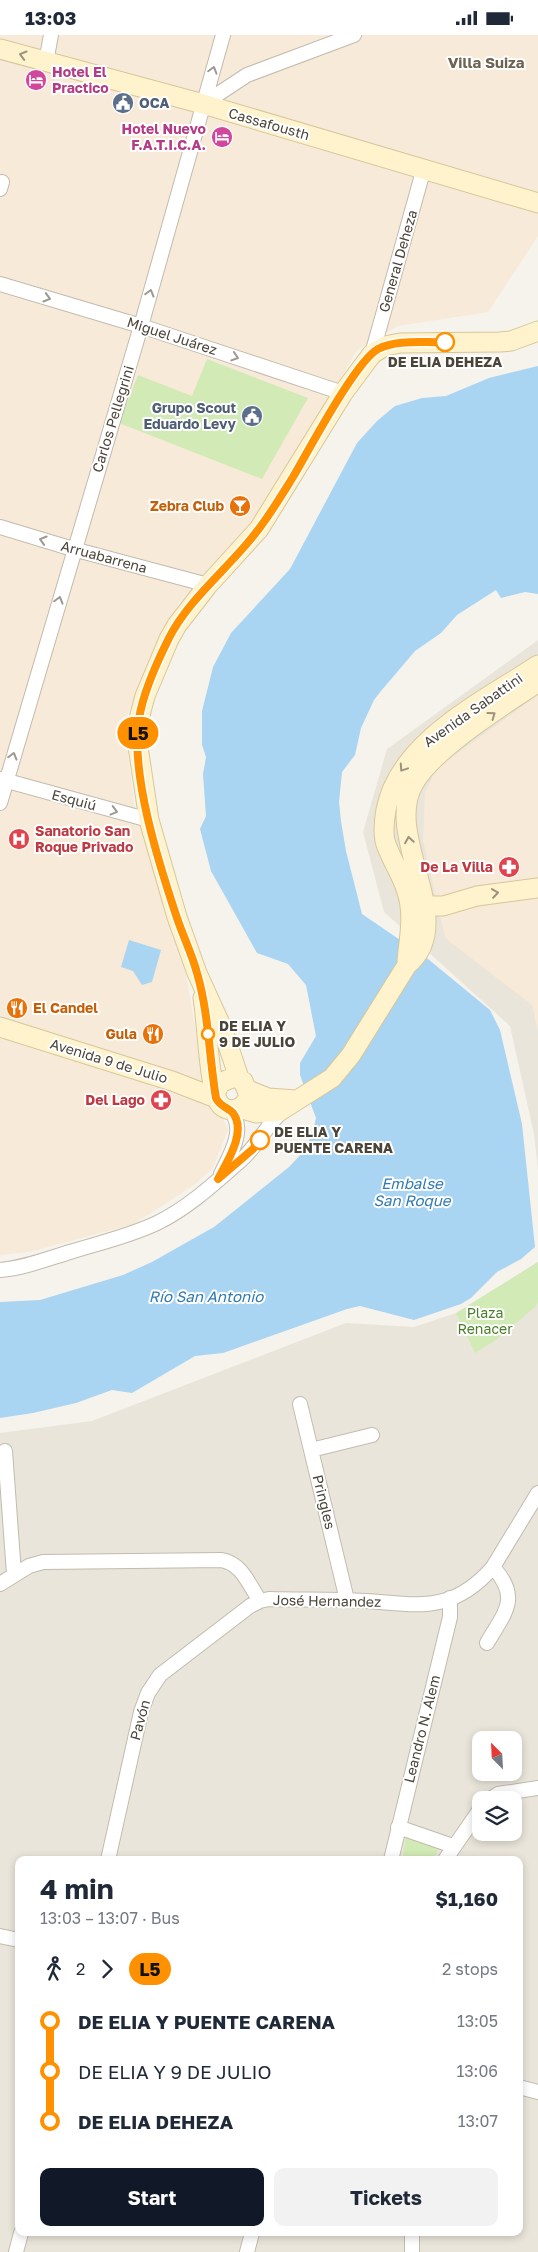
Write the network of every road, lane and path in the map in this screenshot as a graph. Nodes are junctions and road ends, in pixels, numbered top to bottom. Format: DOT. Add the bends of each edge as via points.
graph roads {
  1 [pos="50,35"];
  2 [pos="223,35"];
  3 [pos="354,35"];
  4 [pos="0,49"];
  5 [pos="46,62"];
  6 [pos="203,104"];
  7 [pos="424,168"];
  8 [pos="538,203"];
  9 [pos="0,284"];
  10 [pos="141,325"];
  11 [pos="538,331"];
  12 [pos="372,354"];
  13 [pos="343,393"];
  14 [pos="0,527"];
  15 [pos="73,549"];
  16 [pos="208,585"];
  17 [pos="538,665"];
  18 [pos="538,682"];
  19 [pos="3,780"];
  20 [pos="0,803"];
  21 [pos="149,820"];
  22 [pos="538,888"];
  23 [pos="407,890"];
  24 [pos="454,903"];
  25 [pos="425,904"];
  26 [pos="411,961"];
  27 [pos="197,973"];
  28 [pos="0,1027"];
  29 [pos="237,1098"];
  30 [pos="292,1104"];
  31 [pos="256,1145"];
  32 [pos="218,1179"];
  33 [pos="0,1270"];
  34 [pos="300,1404"];
  35 [pos="372,1435"];
  36 [pos="311,1450"];
  37 [pos="5,1451"];
  38 [pos="538,1493"];
  39 [pos="493,1567"];
  40 [pos="14,1573"];
  41 [pos="0,1585"];
  42 [pos="450,1599"];
  43 [pos="347,1600"];
  44 [pos="260,1601"];
  45 [pos="487,1643"];
  46 [pos="538,1788"];
  47 [pos="518,1791"];
  48 [pos="472,1820"];
  49 [pos="398,1827"];
  50 [pos="453,1846"];
  51 [pos="109,1856"];
  52 [pos="392,1856"];
  53 [pos="447,1856"];
  54 [pos="0,1936"];
  55 [pos="15,1939"];
  56 [pos="523,2088"];
  57 [pos="538,2092"];
  58 [pos="20,2236"];
  59 [pos="251,2236"];
  60 [pos="412,2236"];
  61 [pos="16,2252"];
  62 [pos="247,2252"];
  63 [pos="412,2252"];
  1 -- 5 [label="street"];
  6 -- 2 [label="street, Carlos Pellegrini, one-way"];
  3 -- 6 [label="street" via="247,75"];
  5 -- 4 [label="main road, Cassafousth, one-way"];
  5 -- 6 [label="main road, Cassafousth"];
  6 -- 7 [label="main road, Cassafousth"];
  10 -- 6 [label="street, Carlos Pellegrini, one-way"];
  7 -- 8 [label="main road, Cassafousth"];
  7 -- 12 [label="street, General Deheza"];
  9 -- 10 [label="street, Miguel Juárez, one-way"];
  10 -- 13 [label="street, Miguel Juárez, one-way"];
  10 -- 15 [label="street, Carlos Pellegrini"];
  11 -- 12 [label="main road" via="500,342 392,344"];
  12 -- 13 [label="main road"];
  13 -- 16 [label="main road" via="259,529"];
  15 -- 14 [label="street, Arruabarrena, one-way"];
  15 -- 16 [label="street, Arruabarrena"];
  19 -- 15 [label="street, Carlos Pellegrini, one-way"];
  16 -- 21 [label="main road" via="169,639 142,707 137,735 138,758"];
  17 -- 23 [label="main road, Avenida Sabattini, one-way" via="440,730 418,749 397,778 383,830"];
  25 -- 18 [label="main road, Avenida Sabattini, one-way" via="408,829 407,811 413,785 431,761 450,745"];
  19 -- 20 [label="street, Carlos Pellegrini"];
  19 -- 21 [label="street, Esquiú, one-way"];
  21 -- 27 [label="main road"];
  24 -- 22 [label="main road, one-way" via="477,896"];
  23 -- 25 [label="main road"];
  23 -- 26 [label="main road, Avenida Sabattini"];
  24 -- 25 [label="main road"];
  24 -- 26 [label="main road" via="441,914"];
  25 -- 26 [label="main road, Avenida Sabattini" via="425,933"];
  26 -- 30 [label="main road, Avenida 9 de Julio" via="340,1070"];
  27 -- 29 [label="main road" via="205,1010"];
  27 -- 29 [label="main road" via="214,1005"];
  28 -- 29 [label="main road, Avenida 9 de Julio"];
  29 -- 30 [label="main road, Avenida 9 de Julio" via="274,1113"];
  29 -- 31 [label="street" via="259,1124"];
  29 -- 32 [label="street" via="237,1138"];
  30 -- 31 [label="street" via="269,1125"];
  31 -- 32 [label="street"];
  32 -- 33 [label="street" via="158,1222 27,1265"];
  34 -- 36 [label="street, Pringles"];
  35 -- 36 [label="street"];
  36 -- 43 [label="street, Pringles"];
  37 -- 40 [label="street"];
  38 -- 39 [label="street, José Hernandez"];
  39 -- 42 [label="street, José Hernandez" via="475,1584"];
  39 -- 45 [label="street" via="505,1580 510,1604"];
  40 -- 41 [label="street, José Hernandez"];
  40 -- 44 [label="street, José Hernandez" via="43,1562 221,1560 238,1567"];
  42 -- 43 [label="street, José Hernandez" via="427,1604"];
  42 -- 49 [label="street, Leandro N. Alem" via="450,1617"];
  43 -- 44 [label="street, José Hernandez"];
  44 -- 51 [label="street, Pavón" via="160,1675 148,1693 140,1712"];
  46 -- 47 [label="street"];
  48 -- 50 [label="street"];
  49 -- 50 [label="street"];
  49 -- 52 [label="street, Leandro N. Alem"];
  50 -- 53 [label="street"];
  54 -- 55 [label="street"];
  56 -- 57 [label="street"];
  58 -- 61 [label="street"];
  59 -- 62 [label="street"];
  60 -- 63 [label="street"];
}
